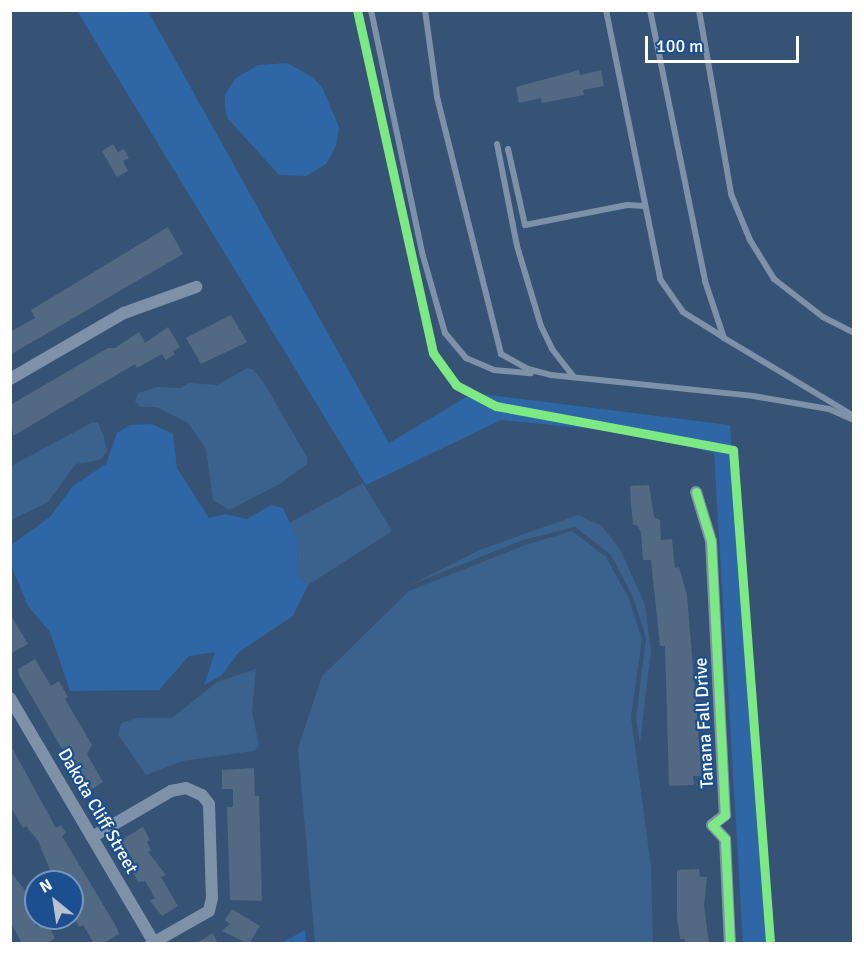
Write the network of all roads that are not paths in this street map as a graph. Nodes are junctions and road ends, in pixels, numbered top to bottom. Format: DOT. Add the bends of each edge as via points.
graph roads {
  1 [pos="371,10"];
  2 [pos="425,10"];
  3 [pos="606,10"];
  4 [pos="650,10"];
  5 [pos="699,10"];
  6 [pos="497,144"];
  7 [pos="508,149"];
  8 [pos="645,206"];
  9 [pos="196,287"];
  10 [pos="854,333"];
  11 [pos="724,338"];
  12 [pos="551,375"];
  13 [pos="574,377"];
  14 [pos="10,379"];
  15 [pos="854,418"];
  16 [pos="696,492"];
  17 [pos="10,698"];
  18 [pos="92,837"];
  19 [pos="152,943"];
  20 [pos="730,944"];
  1 -- 12 [label="lane" via="423,256 445,333 466,358 494,370"];
  2 -- 12 [label="lane" via="437,98 501,354 528,369"];
  3 -- 8 [label="lane"];
  4 -- 11 [label="lane" via="705,281"];
  5 -- 10 [label="lane" via="731,194 750,240 774,279 823,317"];
  6 -- 13 [label="lane" via="517,246 541,326 552,349"];
  7 -- 8 [label="lane" via="525,225 627,205"];
  8 -- 11 [label="lane" via="660,279 673,302"];
  9 -- 14 [label="street" via="124,313"];
  11 -- 15 [label="lane"];
  12 -- 13 [label="lane"];
  13 -- 15 [label="lane" via="753,396 829,409"];
  16 -- 20 [label="street, Tanana Fall Drive" via="711,542 724,815 712,825 725,839"];
  17 -- 18 [label="street, Dakota Cliff Street"];
  18 -- 19 [label="street, Dakota Cliff Street"];
  18 -- 19 [label="street" via="171,791 186,788 202,795 209,804 212,898 208,911"];
}
